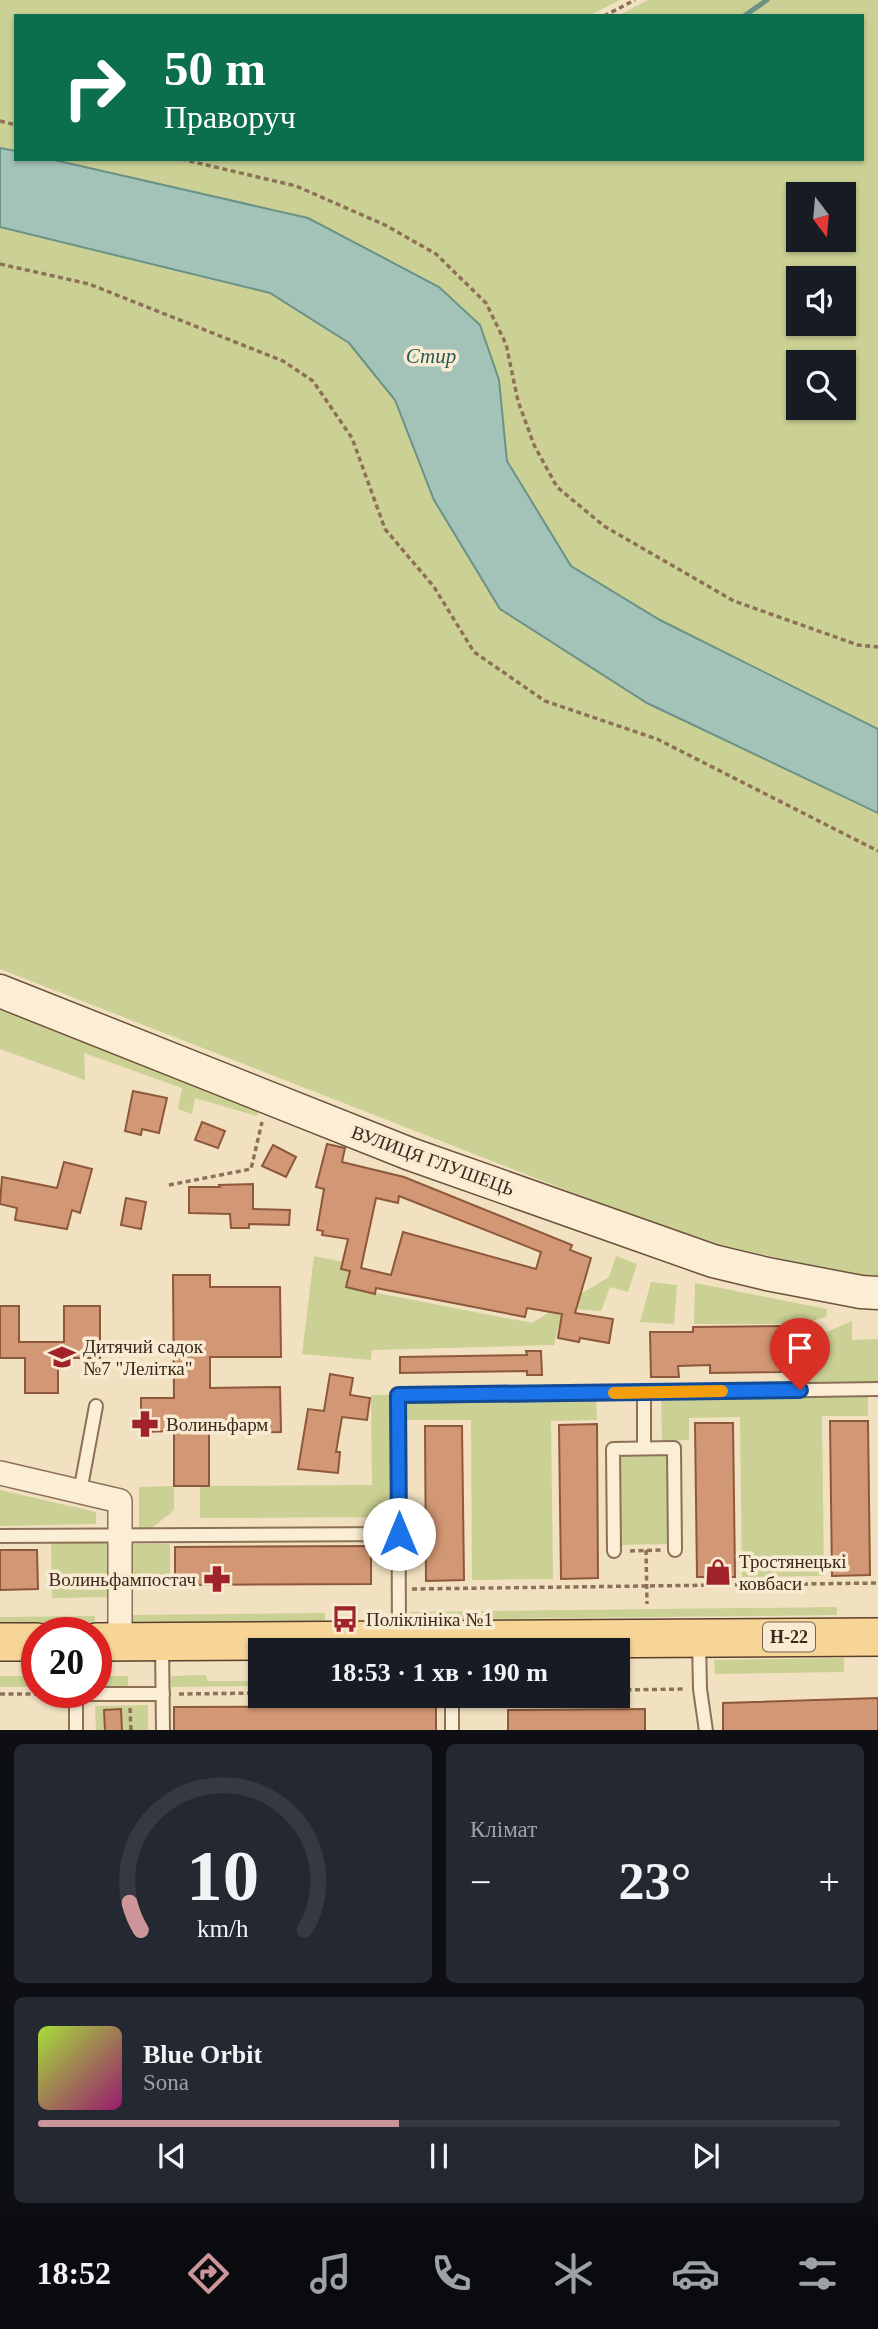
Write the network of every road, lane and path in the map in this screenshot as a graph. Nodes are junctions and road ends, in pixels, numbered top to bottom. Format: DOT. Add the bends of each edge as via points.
graph roads {
  1 [pos="635,0"];
  2 [pos="608,14"];
  3 [pos="190,161"];
  4 [pos="0,264"];
  5 [pos="878,647"];
  6 [pos="878,851"];
  7 [pos="0,991"];
  8 [pos="268,1096"];
  9 [pos="169,1185"];
  10 [pos="878,1293"];
  11 [pos="878,1389"];
  12 [pos="644,1392"];
  13 [pos="96,1406"];
  14 [pos="644,1448"];
  15 [pos="0,1473"];
  16 [pos="80,1492"];
  17 [pos="399,1534"];
  18 [pos="0,1536"];
  19 [pos="120,1536"];
  20 [pos="646,1550"];
  21 [pos="675,1550"];
  22 [pos="614,1551"];
  23 [pos="878,1583"];
  24 [pos="647,1586"];
  25 [pos="399,1589"];
  26 [pos="647,1604"];
  27 [pos="111,1617"];
  28 [pos="699,1637"];
  29 [pos="878,1637"];
  30 [pos="399,1638"];
  31 [pos="599,1638"];
  32 [pos="248,1641"];
  33 [pos="0,1642"];
  34 [pos="21,1642"];
  35 [pos="112,1642"];
  36 [pos="162,1642"];
  37 [pos="700,1689"];
  38 [pos="630,1690"];
  39 [pos="248,1693"];
  40 [pos="0,1694"];
  41 [pos="21,1694"];
  42 [pos="112,1694"];
  43 [pos="130,1694"];
  44 [pos="163,1694"];
  45 [pos="76,1708"];
  46 [pos="452,1708"];
  47 [pos="76,1730"];
  48 [pos="131,1730"];
  49 [pos="163,1730"];
  50 [pos="452,1730"];
  51 [pos="706,1730"];
  1 -- 2 [label="path"];
  3 -- 5 [label="path" via="296,186 385,225 436,254 486,303 506,344 518,401 534,445 557,487 604,526 734,601 858,645"];
  4 -- 6 [label="path" via="89,284 283,361 313,380 352,438 385,529 435,587 474,652 545,701 657,739"];
  7 -- 8 [label="street, ВУЛИЦЯ ГЛУШЕЦЬ"];
  8 -- 9 [label="path" via="251,1169"];
  8 -- 10 [label="street, ВУЛИЦЯ ГЛУШЕЦЬ" via="410,1154 713,1261"];
  11 -- 12 [label="lane"];
  12 -- 14 [label="lane"];
  12 -- 17 [label="lane" via="398,1395"];
  13 -- 16 [label="lane"];
  14 -- 21 [label="lane" via="674,1448"];
  14 -- 22 [label="lane" via="613,1449"];
  15 -- 16 [label="street"];
  16 -- 19 [label="street" via="120,1501"];
  17 -- 19 [label="lane"];
  17 -- 25 [label="lane"];
  18 -- 19 [label="lane"];
  19 -- 27 [label="street"];
  20 -- 24 [label="path"];
  23 -- 24 [label="path"];
  24 -- 25 [label="path"];
  24 -- 26 [label="path"];
  25 -- 30 [label="lane"];
  28 -- 29 [label="main road, Н-22"];
  28 -- 31 [label="main road, Н-22"];
  28 -- 37 [label="lane"];
  32 -- 36 [label="main road, Н-22"];
  33 -- 34 [label="main road"];
  35 -- 36 [label="main road, Н-22"];
  36 -- 44 [label="lane"];
  37 -- 38 [label="path"];
  37 -- 51 [label="lane"];
  39 -- 44 [label="path"];
  40 -- 41 [label="path"];
  42 -- 43 [label="lane"];
  43 -- 44 [label="lane"];
  43 -- 48 [label="path"];
  44 -- 49 [label="lane"];
  45 -- 47 [label="lane"];
  46 -- 50 [label="lane"];
}
